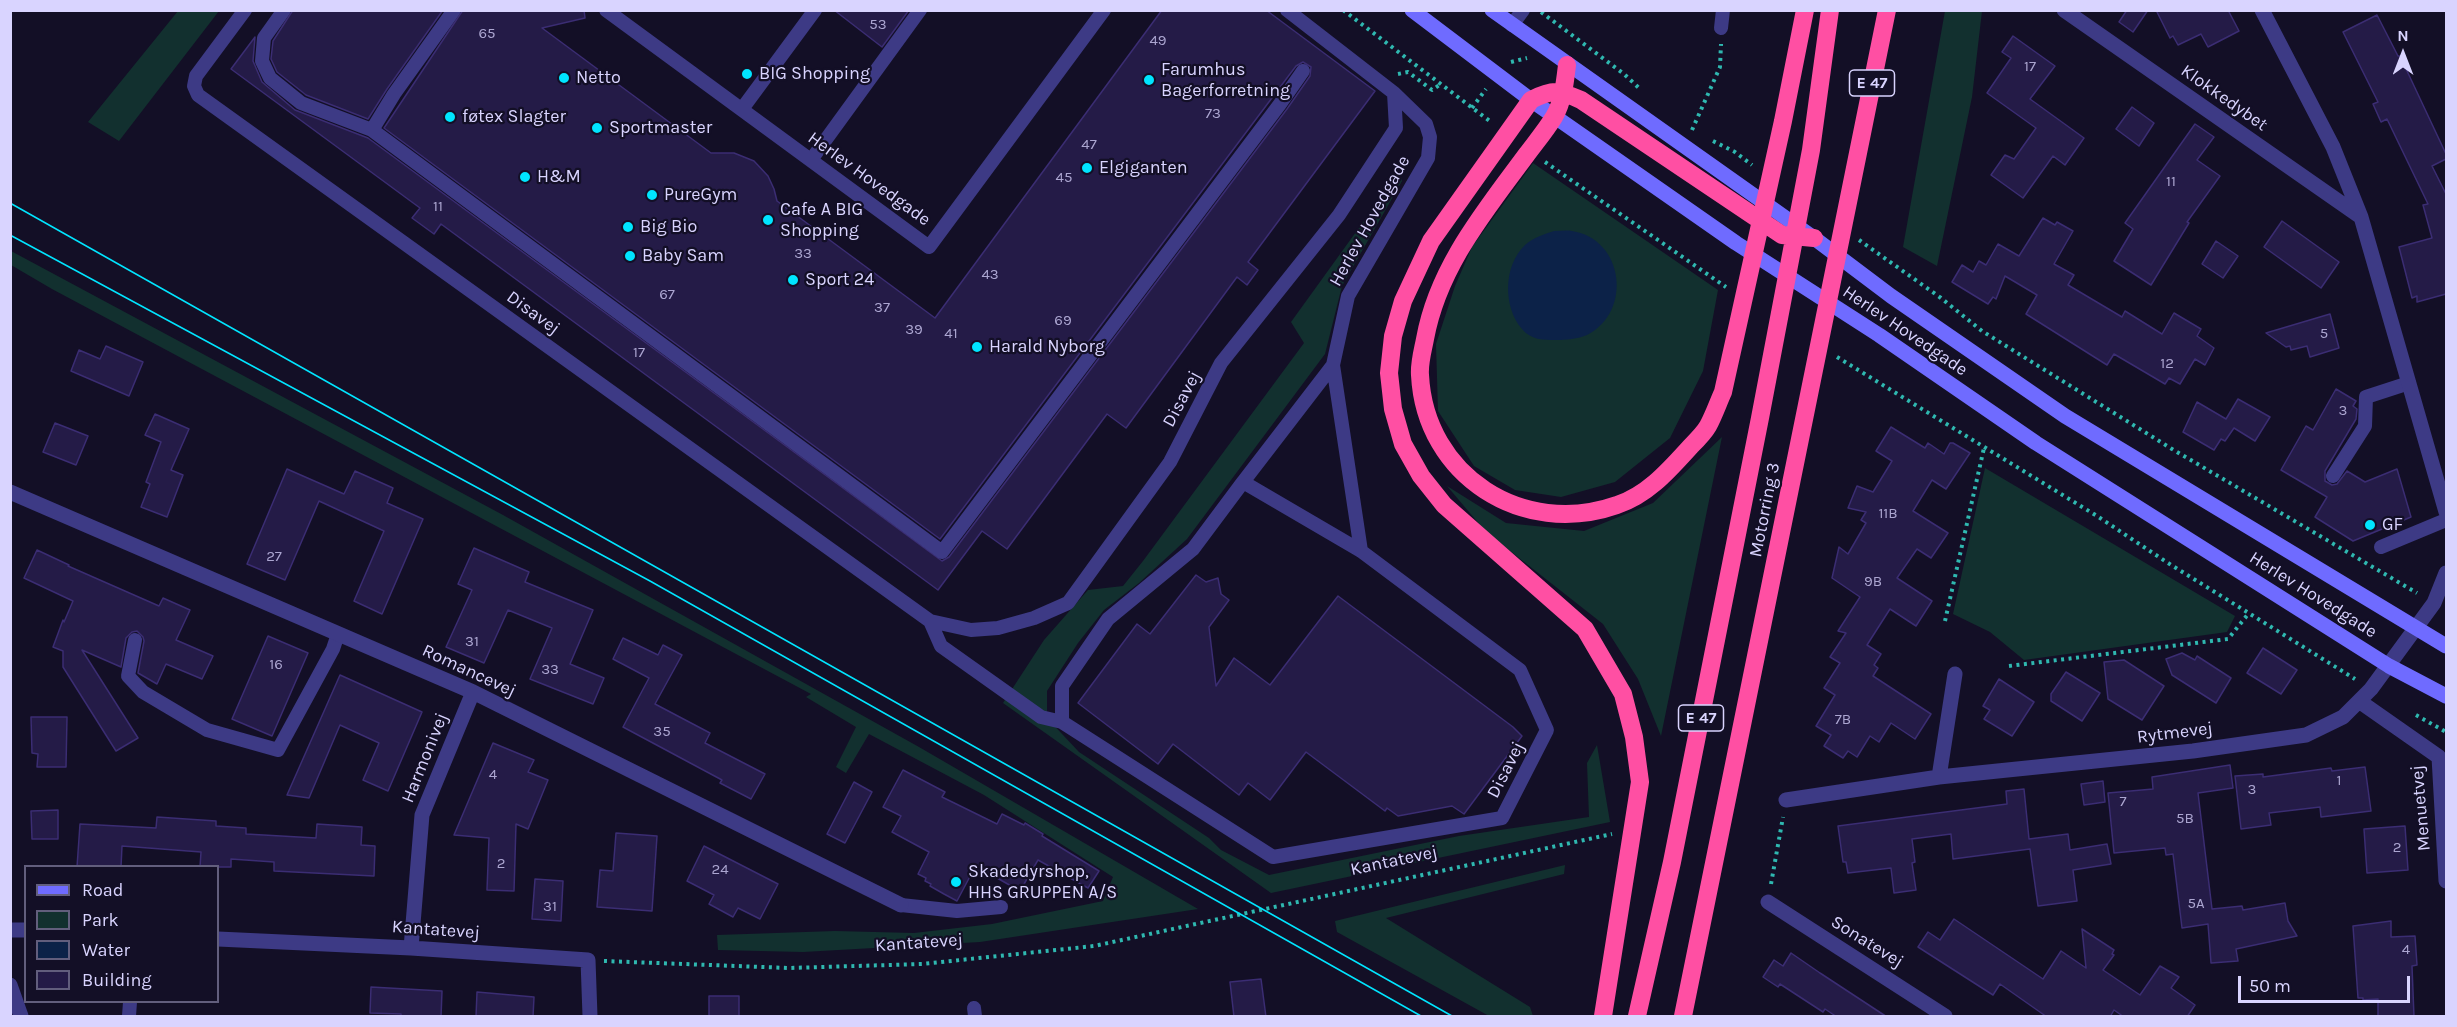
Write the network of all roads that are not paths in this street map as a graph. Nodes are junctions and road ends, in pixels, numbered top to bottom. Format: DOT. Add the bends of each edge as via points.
graph roads {
  1 [pos="245,10"];
  2 [pos="284,10"];
  3 [pos="454,10"];
  4 [pos="606,10"];
  5 [pos="815,10"];
  6 [pos="920,10"];
  7 [pos="1104,10"];
  8 [pos="1287,10"];
  9 [pos="1412,10"];
  10 [pos="1492,10"];
  11 [pos="1523,10"];
  12 [pos="1723,10"];
  13 [pos="1805,10"];
  14 [pos="1830,10"];
  15 [pos="1887,10"];
  16 [pos="2064,10"];
  17 [pos="2262,10"];
  18 [pos="1512,25"];
  19 [pos="1721,28"];
  20 [pos="1567,65"];
  21 [pos="1303,71"];
  22 [pos="1563,92"];
  23 [pos="1394,93"];
  24 [pos="1531,100"];
  25 [pos="742,109"];
  26 [pos="1555,116"];
  27 [pos="372,130"];
  28 [pos="811,160"];
  29 [pos="2361,217"];
  30 [pos="1814,238"];
  31 [pos="1333,364"];
  32 [pos="2409,382"];
  33 [pos="2333,476"];
  34 [pos="1243,482"];
  35 [pos="10,492"];
  36 [pos="2446,512"];
  37 [pos="2446,520"];
  38 [pos="2381,547"];
  39 [pos="1362,551"];
  40 [pos="2446,573"];
  41 [pos="930,621"];
  42 [pos="2416,629"];
  43 [pos="338,634"];
  44 [pos="135,640"];
  45 [pos="2446,646"];
  46 [pos="2389,666"];
  47 [pos="1955,674"];
  48 [pos="473,692"];
  49 [pos="2446,696"];
  50 [pos="2359,701"];
  51 [pos="1062,722"];
  52 [pos="1940,777"];
  53 [pos="1786,800"];
  54 [pos="2446,881"];
  55 [pos="1768,902"];
  56 [pos="902,905"];
  57 [pos="1001,907"];
  58 [pos="219,939"];
  59 [pos="411,948"];
  60 [pos="10,985"];
  61 [pos="21,1017"];
  62 [pos="590,1017"];
  63 [pos="1603,1017"];
  64 [pos="1638,1017"];
  65 [pos="1683,1017"];
  66 [pos="1945,1017"];
  1 -- 41 [label="lane, Disavej" via="196,76 194,86 198,95"];
  2 -- 27 [label="lane" via="264,38 262,61 270,78 301,103"];
  3 -- 27 [label="lane"];
  4 -- 25 [label="lane, Herlev Hovedgade"];
  5 -- 25 [label="lane"];
  6 -- 28 [label="lane"];
  7 -- 28 [label="lane, Herlev Hovedgade" via="929,248"];
  8 -- 23 [label="lane, Herlev Hovedgade"];
  9 -- 24 [label="main road, Herlev Hovedgade"];
  10 -- 18 [label="main road, Herlev Hovedgade"];
  11 -- 18 [label="lane"];
  12 -- 19 [label="lane"];
  13 -- 26 [label="highway" via="1723,392 1708,427 1654,485 1619,505 1580,514 1540,513 1502,501 1469,479 1442,449 1426,412 1420,373 1428,321 1449,267 1469,233"];
  14 -- 64 [label="highway, Motorring 3 / E 47" via="1811,150 1760,418"];
  15 -- 65 [label="highway, Motorring 3 / E 47"];
  16 -- 29 [label="street, Klokkedybet"];
  17 -- 29 [label="street" via="2333,147"];
  18 -- 20 [label="main road, Herlev Hovedgade"];
  20 -- 22 [label="highway"];
  20 -- 30 [label="main road, Herlev Hovedgade"];
  21 -- 27 [label="lane" via="942,552"];
  22 -- 24 [label="highway" via="1545,93"];
  22 -- 26 [label="highway"];
  22 -- 30 [label="highway" via="1581,100 1782,235"];
  23 -- 31 [label="lane, Herlev Hovedgade" via="1426,124 1430,137 1428,158 1348,296"];
  23 -- 41 [label="lane, Disavej" via="1396,129 1339,215 1221,363 1170,462 1068,603 998,628 971,630"];
  24 -- 26 [label="main road, Herlev Hovedgade"];
  24 -- 63 [label="highway" via="1431,241 1403,301 1390,363 1393,409 1403,444 1444,505 1585,629 1623,694 1640,782"];
  25 -- 28 [label="lane, Herlev Hovedgade"];
  26 -- 46 [label="main road, Herlev Hovedgade" via="1736,243 2036,443"];
  29 -- 32 [label="street"];
  30 -- 42 [label="main road, Herlev Hovedgade" via="2065,416"];
  31 -- 34 [label="lane"];
  31 -- 39 [label="lane, Herlev Hovedgade"];
  32 -- 33 [label="lane" via="2366,398 2365,426"];
  32 -- 36 [label="street"];
  34 -- 39 [label="lane, Disavej"];
  34 -- 51 [label="lane" via="1193,549 1108,619 1062,686"];
  35 -- 43 [label="street, Romancevej"];
  37 -- 38 [label="lane"];
  39 -- 51 [label="lane, Disavej" via="1520,669 1547,730 1502,818 1273,857"];
  40 -- 42 [label="street" via="2434,603"];
  41 -- 51 [label="lane, Disavej" via="941,646 1041,717"];
  42 -- 45 [label="main road, Herlev Hovedgade"];
  42 -- 46 [label="street"];
  43 -- 44 [label="lane" via="278,750 207,730 143,692 128,676"];
  43 -- 48 [label="street, Romancevej"];
  46 -- 49 [label="main road, Herlev Hovedgade"];
  46 -- 50 [label="street, Rytmevej"];
  47 -- 52 [label="street"];
  48 -- 56 [label="street, Romancevej"];
  48 -- 59 [label="street, Harmonivej" via="422,815"];
  50 -- 52 [label="street, Rytmevej" via="2343,717 2306,735 2193,751"];
  50 -- 54 [label="street, Menuetvej" via="2439,757"];
  52 -- 53 [label="street, Rytmevej"];
  55 -- 66 [label="street, Sonatevej"];
  56 -- 57 [label="lane" via="957,911"];
  58 -- 59 [label="street, Kantatevej"];
  59 -- 62 [label="street, Kantatevej" via="588,960"];
  60 -- 61 [label="street"];
}
